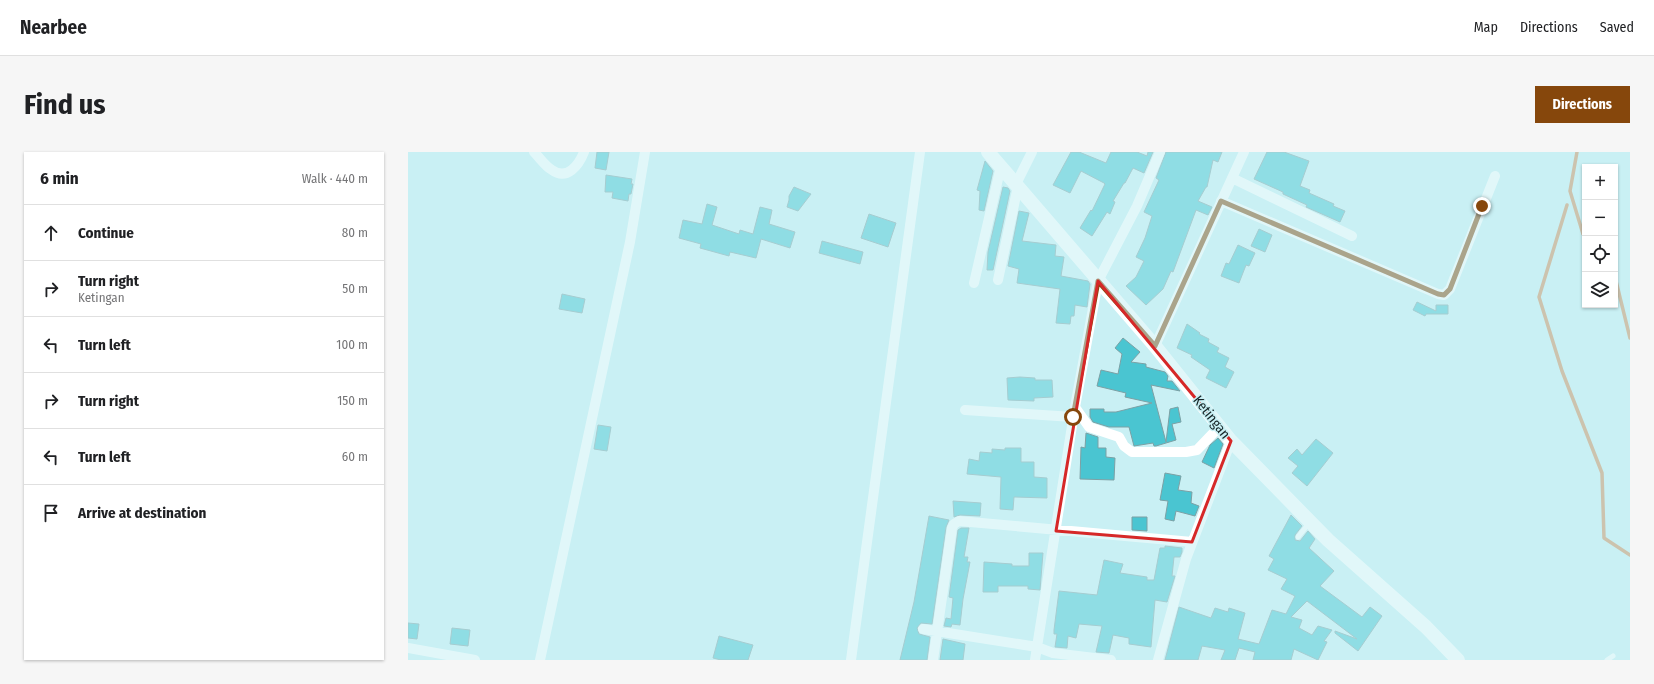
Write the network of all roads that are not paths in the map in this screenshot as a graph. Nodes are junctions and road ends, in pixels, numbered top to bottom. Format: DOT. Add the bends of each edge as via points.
graph roads {
  1 [pos="534,152"];
  2 [pos="584,152"];
  3 [pos="645,152"];
  4 [pos="920,152"];
  5 [pos="988,152"];
  6 [pos="1032,152"];
  7 [pos="1160,152"];
  8 [pos="1244,152"];
  9 [pos="1001,166"];
  10 [pos="1495,176"];
  11 [pos="1232,178"];
  12 [pos="1017,185"];
  13 [pos="1221,201"];
  14 [pos="1352,236"];
  15 [pos="998,280"];
  16 [pos="1098,281"];
  17 [pos="974,283"];
  18 [pos="1155,346"];
  19 [pos="1075,407"];
  20 [pos="965,410"];
  21 [pos="1073,417"];
  22 [pos="1220,426"];
  23 [pos="1231,441"];
  24 [pos="1310,522"];
  25 [pos="1056,531"];
  26 [pos="1298,537"];
  27 [pos="1192,542"];
  28 [pos="923,629"];
  29 [pos="936,630"];
  30 [pos="1037,647"];
  31 [pos="408,648"];
  32 [pos="1613,656"];
  33 [pos="475,660"];
  34 [pos="540,660"];
  35 [pos="851,660"];
  36 [pos="933,660"];
  37 [pos="1035,660"];
  38 [pos="1111,660"];
  39 [pos="1158,660"];
  40 [pos="1458,660"];
  41 [pos="1607,660"];
  1 -- 2 [label="street" via="552,171 566,173 574,170"];
  3 -- 34 [label="street" via="630,242"];
  4 -- 35 [label="street"];
  5 -- 9 [label="street, Ketingan"];
  6 -- 12 [label="street"];
  7 -- 16 [label="street" via="1138,206"];
  8 -- 11 [label="street"];
  9 -- 12 [label="street, Ketingan"];
  9 -- 17 [label="street"];
  10 -- 13 [label="street" via="1450,289 1444,295"];
  11 -- 13 [label="street"];
  11 -- 14 [label="street"];
  12 -- 15 [label="street"];
  12 -- 16 [label="street, Ketingan"];
  13 -- 18 [label="street"];
  16 -- 18 [label="street, Ketingan"];
  16 -- 19 [label="street"];
  18 -- 22 [label="street, Ketingan"];
  19 -- 21 [label="street"];
  19 -- 22 [label="street" via="1089,427 1119,437 1124,446 1132,452 1197,450"];
  20 -- 21 [label="street"];
  21 -- 25 [label="street"];
  22 -- 23 [label="street, Ketingan"];
  23 -- 24 [label="street, Ketingan"];
  23 -- 27 [label="street"];
  24 -- 26 [label="lane"];
  24 -- 40 [label="street, Ketingan" via="1426,627"];
  25 -- 27 [label="street"];
  25 -- 29 [label="street" via="956,522 952,528"];
  25 -- 30 [label="street"];
  27 -- 39 [label="street"];
  28 -- 29 [label="street"];
  29 -- 30 [label="street"];
  29 -- 36 [label="street"];
  30 -- 37 [label="street"];
  30 -- 38 [label="street" via="1053,653"];
  31 -- 33 [label="street"];
  32 -- 41 [label="lane"];
}
